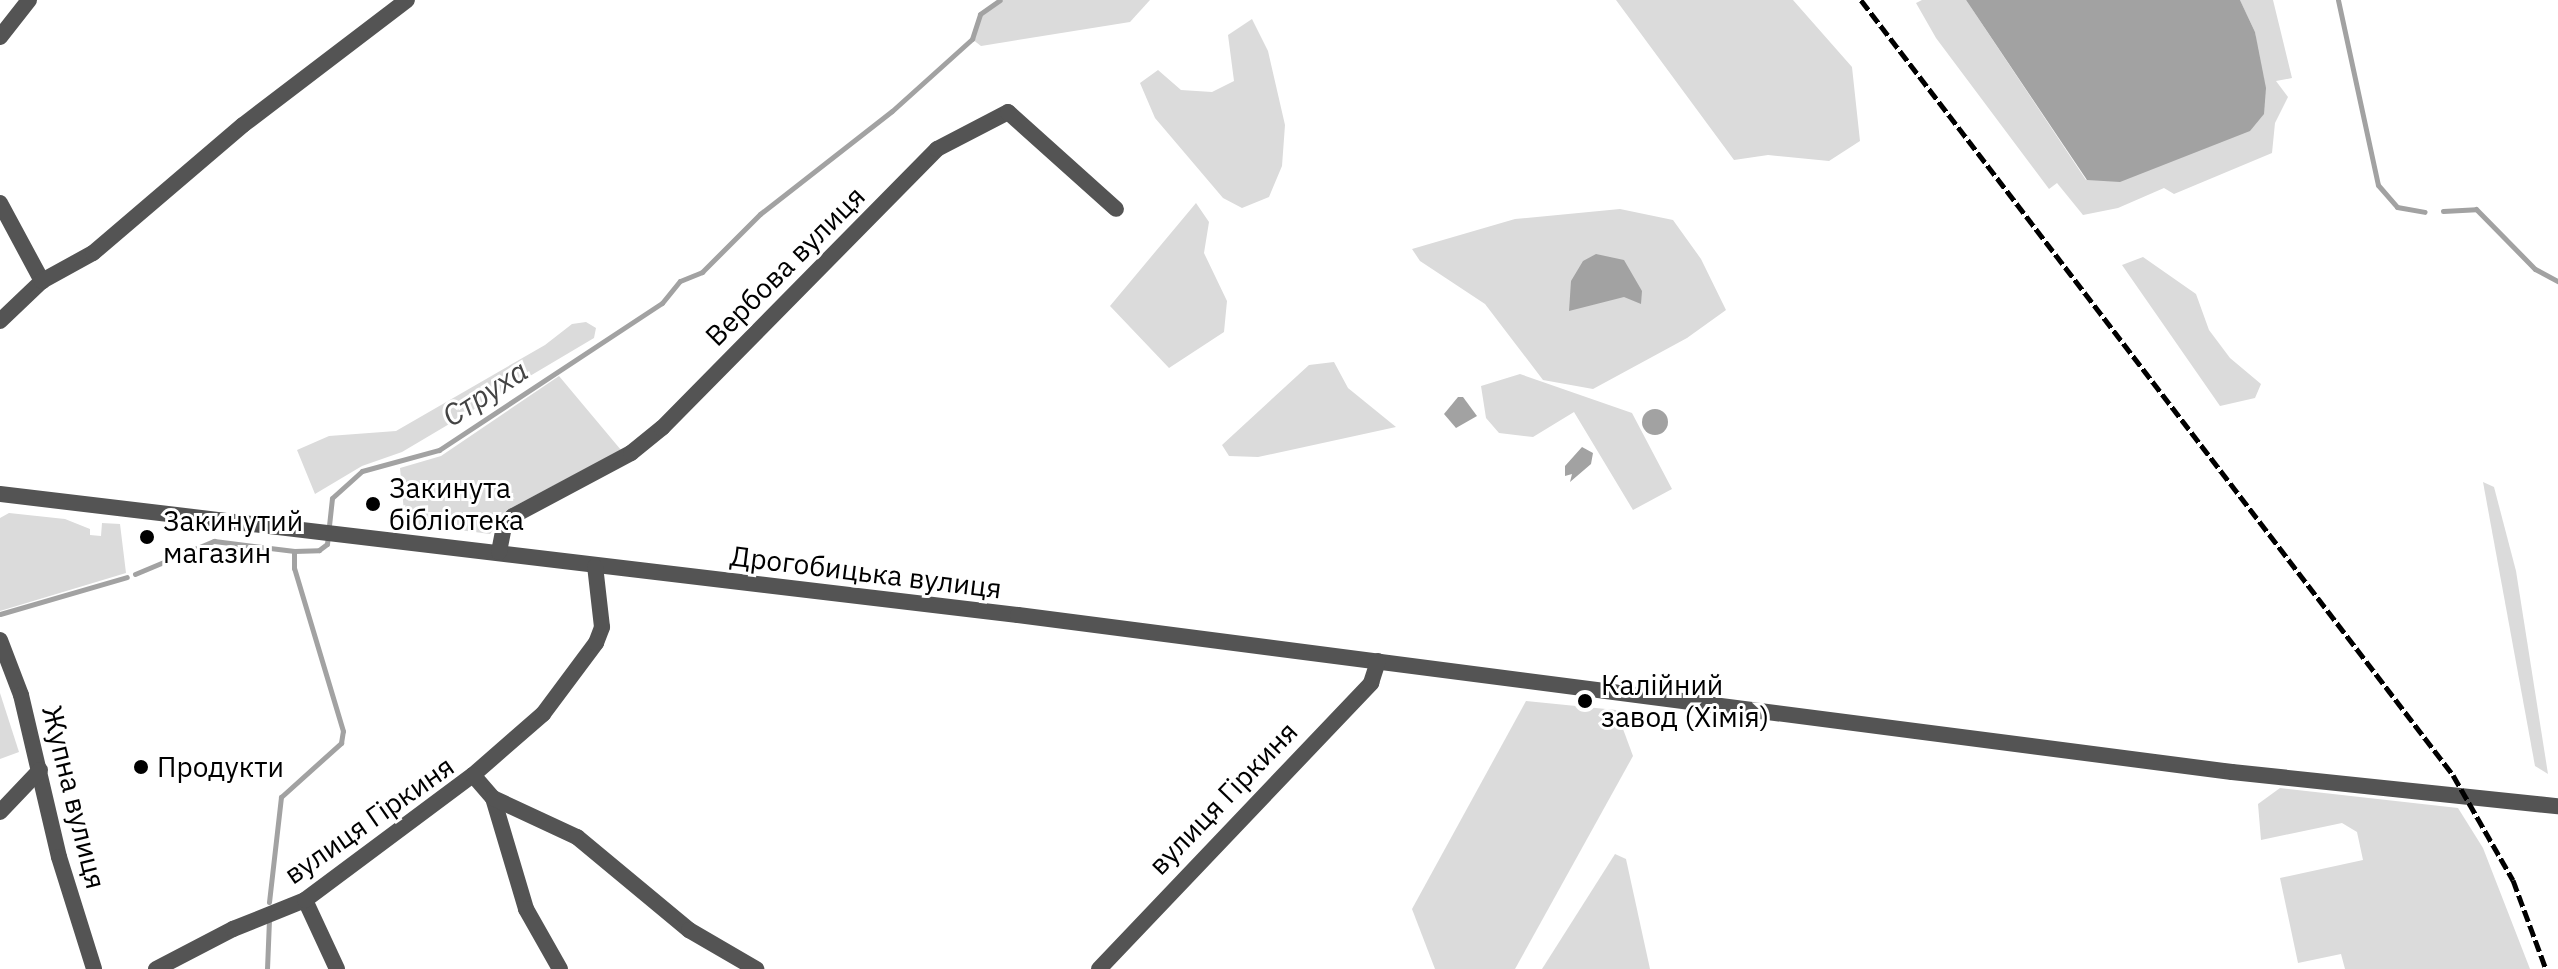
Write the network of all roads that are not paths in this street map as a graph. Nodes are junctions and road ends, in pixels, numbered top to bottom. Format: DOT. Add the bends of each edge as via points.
graph roads {
  1 [pos="29,0"];
  2 [pos="407,0"];
  3 [pos="0,37"];
  4 [pos="0,203"];
  5 [pos="1116,209"];
  6 [pos="42,281"];
  7 [pos="0,321"];
  8 [pos="0,494"];
  9 [pos="499,552"];
  10 [pos="595,566"];
  11 [pos="0,640"];
  12 [pos="1378,661"];
  13 [pos="40,770"];
  14 [pos="473,775"];
  15 [pos="493,798"];
  16 [pos="2558,806"];
  17 [pos="0,812"];
  18 [pos="305,900"];
  19 [pos="94,969"];
  20 [pos="156,969"];
  21 [pos="337,969"];
  22 [pos="560,969"];
  23 [pos="756,969"];
  24 [pos="1099,969"];
  1 -- 3 [label="street"];
  2 -- 6 [label="street" via="243,125 93,253"];
  4 -- 6 [label="street"];
  5 -- 9 [label="street, Вербова вулиця" via="1008,112 937,149 662,428 631,453 513,516 504,526"];
  6 -- 7 [label="street"];
  8 -- 9 [label="street, Дрогобицька вулиця"];
  9 -- 10 [label="street, Дрогобицька вулиця"];
  10 -- 12 [label="street, Дрогобицька вулиця"];
  10 -- 14 [label="street" via="602,627 596,643 543,714"];
  11 -- 13 [label="street, Жупна вулиця"];
  12 -- 16 [label="street, Дрогобицька вулиця" via="2232,772"];
  12 -- 24 [label="street, вулиця Гіркиня" via="1371,683"];
  13 -- 17 [label="street"];
  13 -- 19 [label="street, Жупна вулиця"];
  14 -- 15 [label="street, вулиця Гіркиня"];
  14 -- 18 [label="street, вулиця Гіркиня"];
  15 -- 22 [label="street" via="526,909"];
  15 -- 23 [label="street, вулиця Гіркиня" via="577,837 689,930"];
  18 -- 20 [label="street, вулиця Гіркиня"];
  18 -- 21 [label="street"];
}
